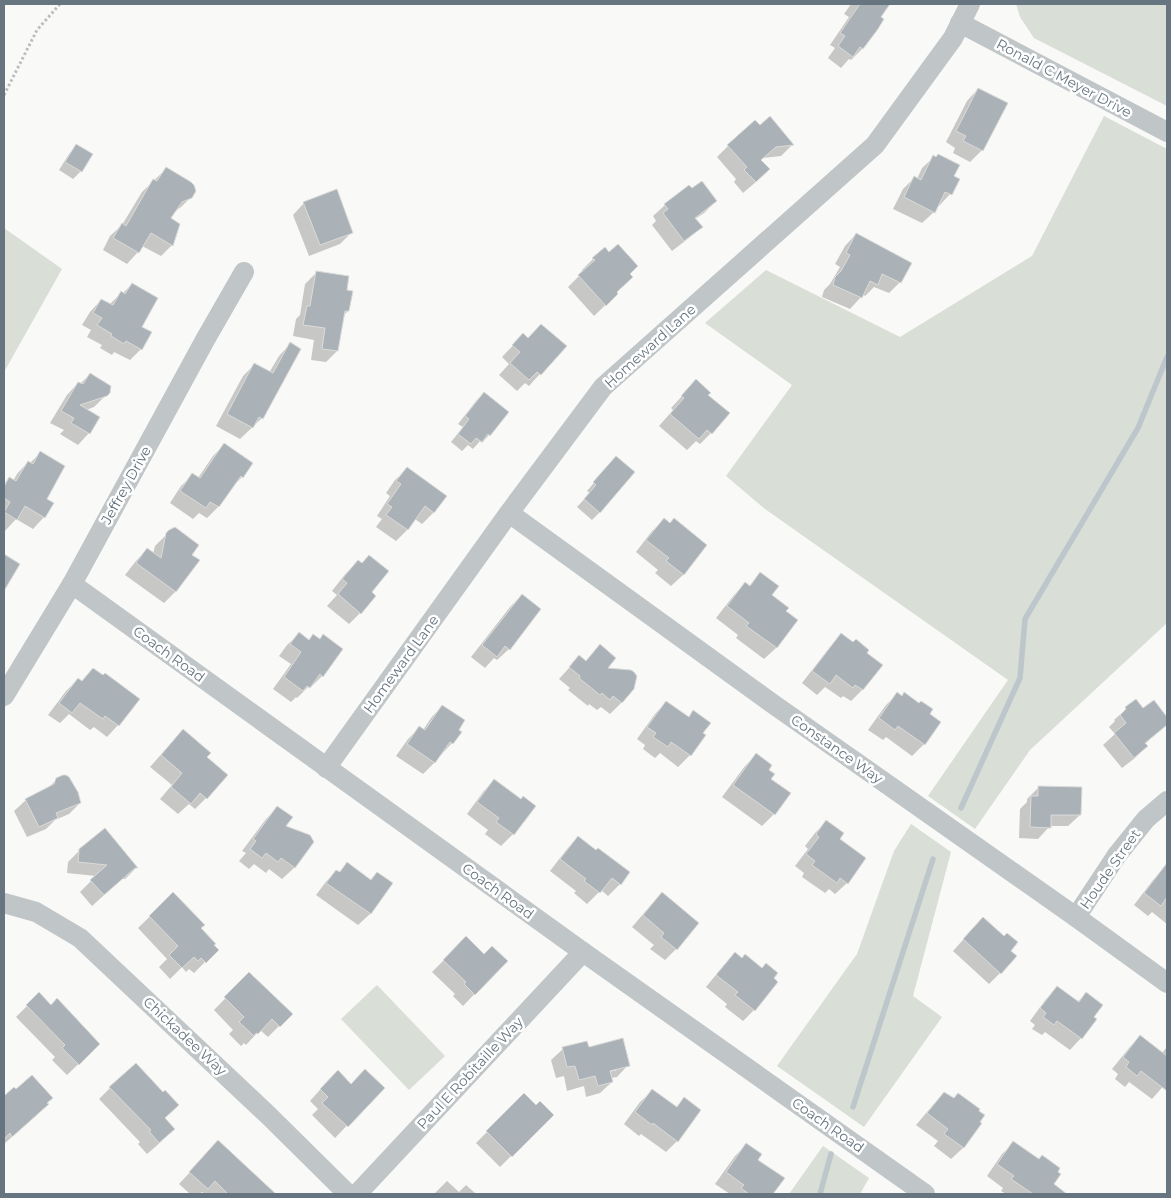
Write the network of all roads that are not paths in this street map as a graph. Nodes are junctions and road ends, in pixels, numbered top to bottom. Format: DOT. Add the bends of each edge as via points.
graph roads {
  1 [pos="970,4"];
  2 [pos="960,23"];
  3 [pos="1167,132"];
  4 [pos="244,272"];
  5 [pos="509,512"];
  6 [pos="72,584"];
  7 [pos="4,696"];
  8 [pos="326,768"];
  9 [pos="1167,802"];
  10 [pos="4,903"];
  11 [pos="1076,917"];
  12 [pos="583,952"];
  13 [pos="1167,984"];
  14 [pos="348,1194"];
  15 [pos="357,1194"];
  16 [pos="925,1194"];
  1 -- 2 [label="street, Homeward Lane"];
  2 -- 3 [label="street, Ronald C Meyer Drive"];
  2 -- 5 [label="street, Homeward Lane" via="953,38 875,145 603,387"];
  4 -- 6 [label="street, Jeffrey Drive"];
  5 -- 8 [label="street, Homeward Lane"];
  5 -- 11 [label="street, Constance Way"];
  6 -- 7 [label="street, Jeffrey Drive"];
  6 -- 8 [label="street, Coach Road"];
  8 -- 12 [label="street, Coach Road"];
  9 -- 11 [label="street, Houde Street" via="1146,819 1117,855"];
  10 -- 14 [label="street, Chickadee Way" via="36,912 80,938"];
  11 -- 13 [label="street, Constance Way"];
  12 -- 15 [label="street, Paul E Robitaille Way"];
  12 -- 16 [label="street, Coach Road"];
}
